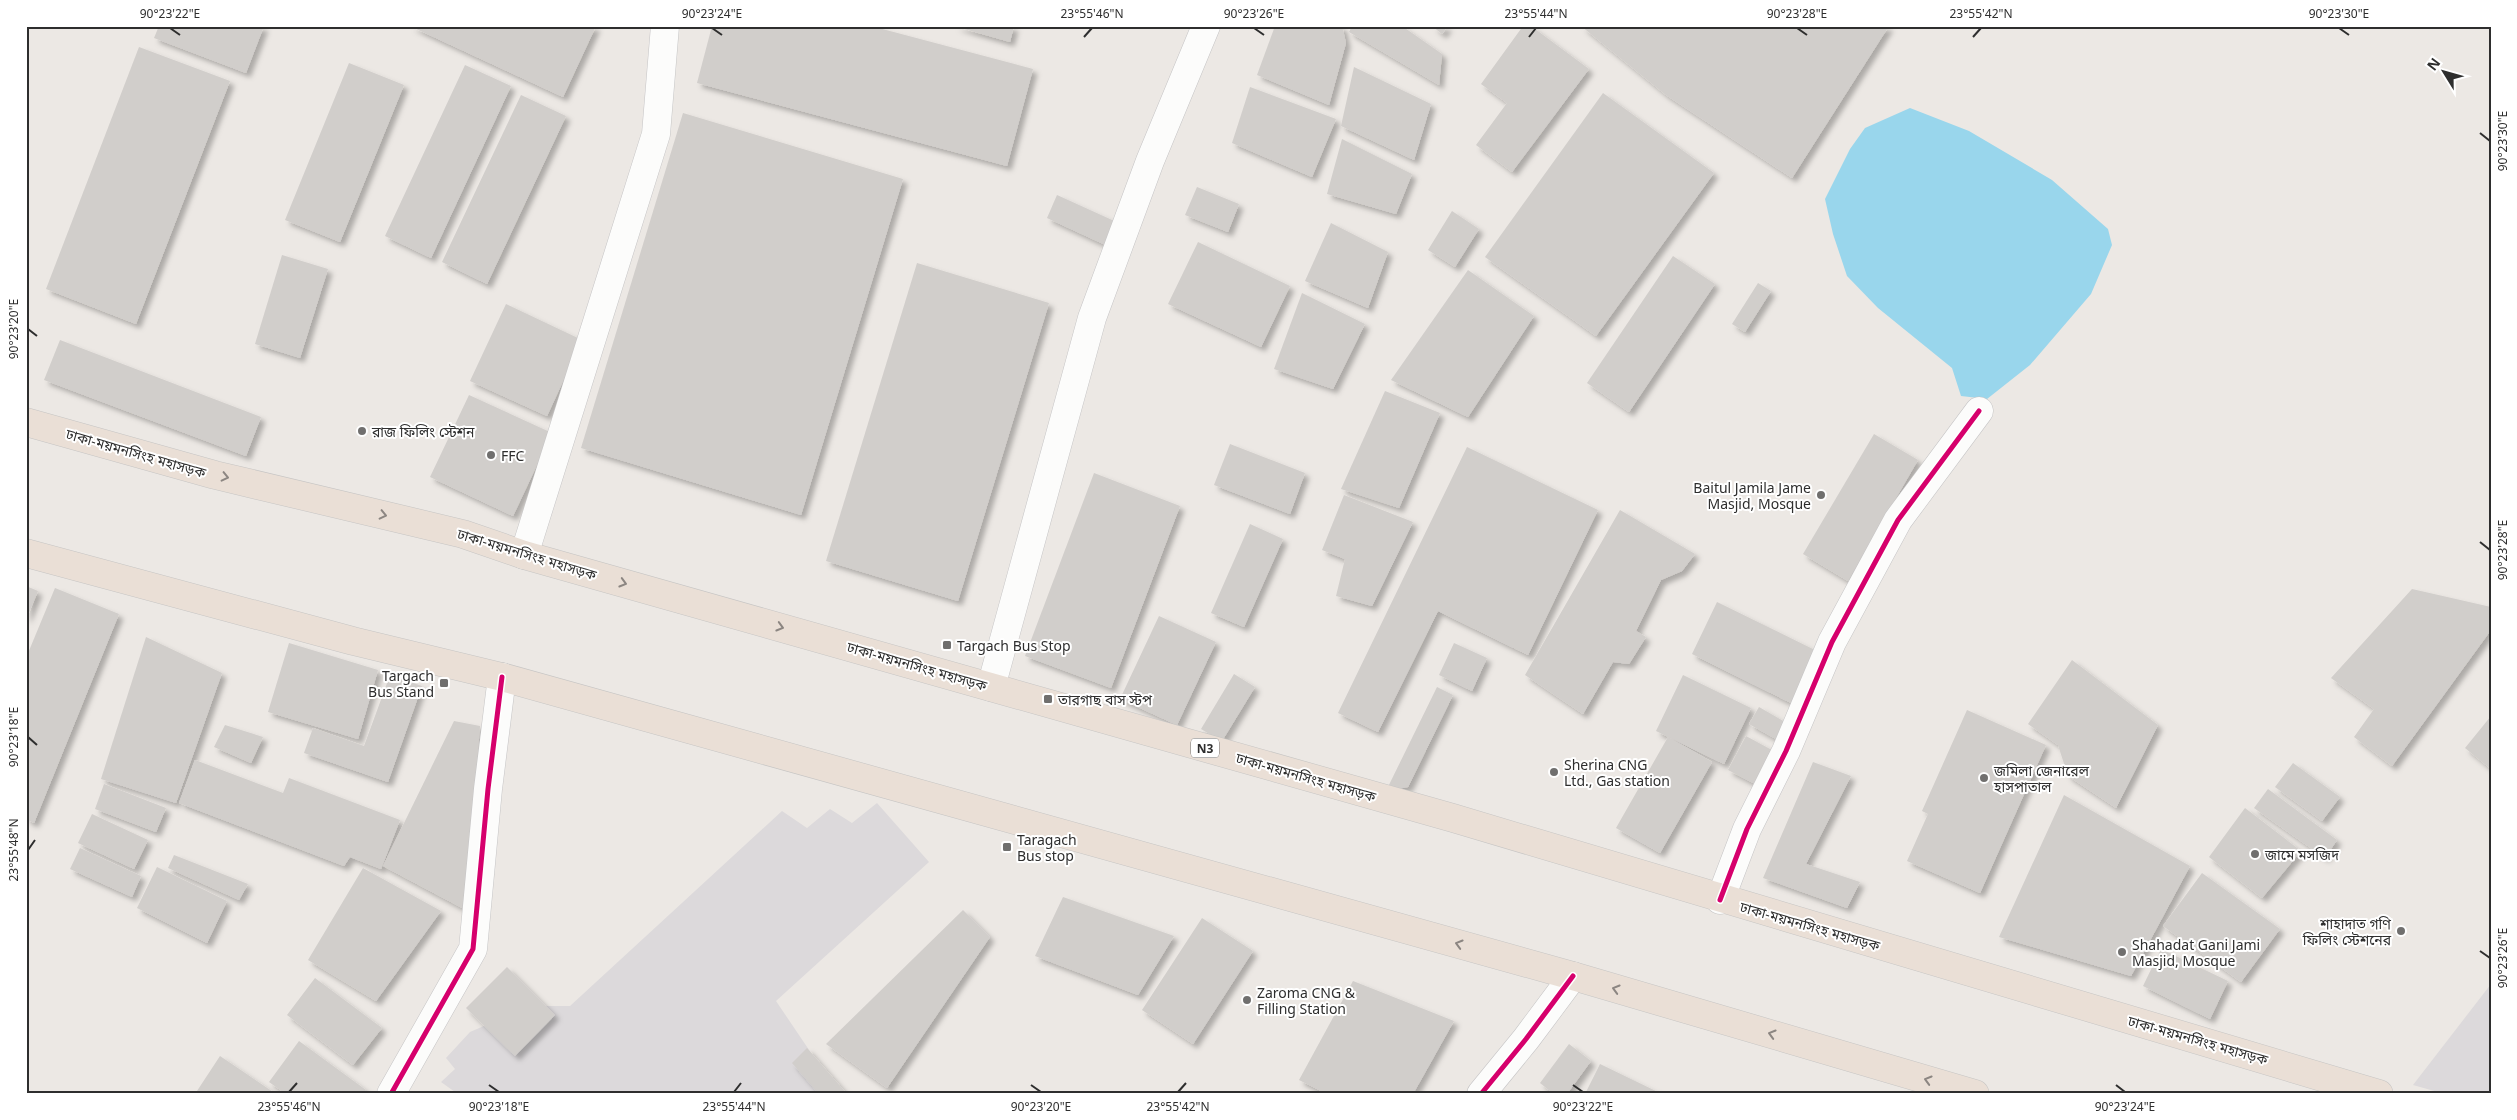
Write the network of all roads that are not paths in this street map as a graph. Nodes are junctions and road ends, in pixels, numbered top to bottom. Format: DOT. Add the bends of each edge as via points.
graph roads {
  1 [pos="665,26"];
  2 [pos="1206,26"];
  3 [pos="1979,411"];
  4 [pos="26,422"];
  5 [pos="26,553"];
  6 [pos="524,555"];
  7 [pos="502,677"];
  8 [pos="991,687"];
  9 [pos="1720,900"];
  10 [pos="1573,976"];
  11 [pos="391,1094"];
  12 [pos="1481,1094"];
  13 [pos="1974,1094"];
  14 [pos="2379,1094"];
  1 -- 6 [label="street" via="656,134"];
  2 -- 8 [label="street" via="1150,161 1092,318"];
  3 -- 9 [label="street" via="1898,520 1832,642 1786,751 1747,829"];
  4 -- 6 [label="highway, ঢাকা-ময়মনসিংহ মহাসড়ক / N3, one-way" via="215,475 463,534"];
  5 -- 7 [label="highway" via="353,642"];
  6 -- 8 [label="highway, ঢাকা-ময়মনসিংহ মহাসড়ক / N3, one-way"];
  10 -- 7 [label="highway, one-way"];
  7 -- 11 [label="street" via="473,949"];
  8 -- 9 [label="highway, ঢাকা-ময়মনসিংহ মহাসড়ক / N3" via="1444,816"];
  9 -- 14 [label="highway, ঢাকা-ময়মনসিংহ মহাসড়ক / N3"];
  10 -- 12 [label="street"];
  13 -- 10 [label="highway, one-way"];
}
